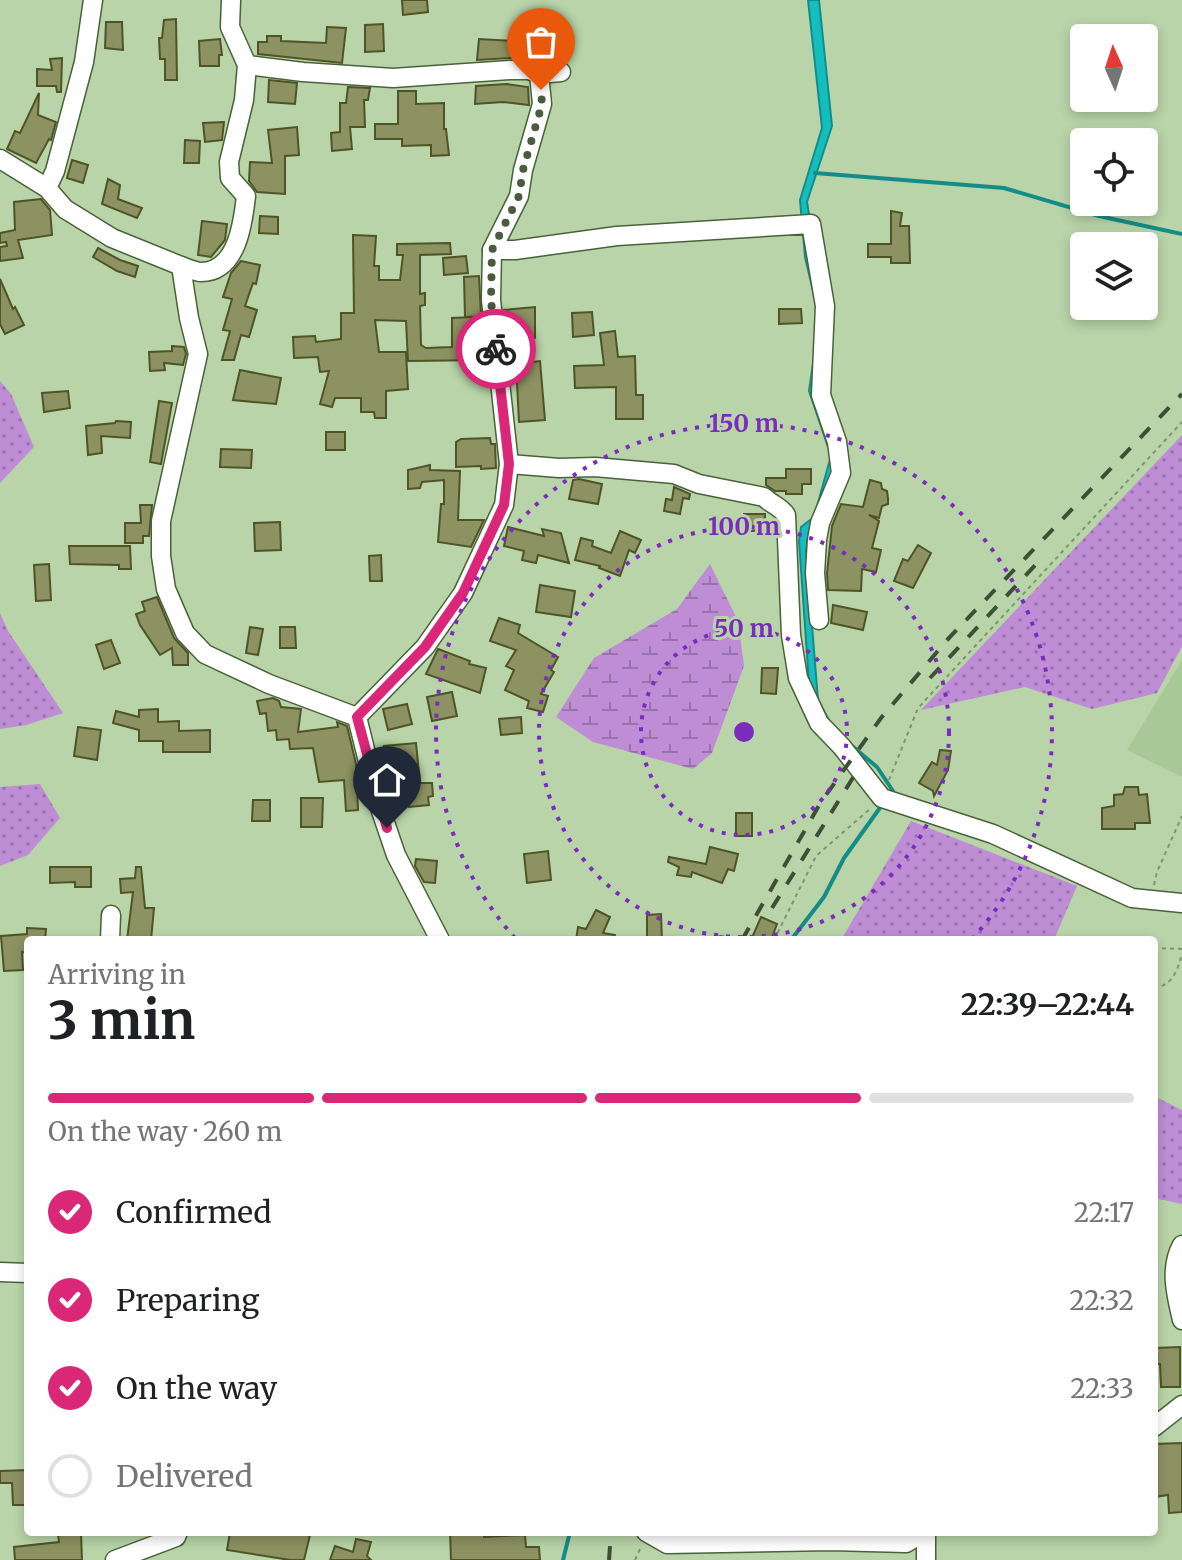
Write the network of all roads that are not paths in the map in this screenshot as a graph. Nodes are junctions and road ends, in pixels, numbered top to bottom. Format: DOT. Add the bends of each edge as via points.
graph roads {
  1 [pos="93,0"];
  2 [pos="231,0"];
  3 [pos="247,65"];
  4 [pos="561,72"];
  5 [pos="539,74"];
  6 [pos="0,159"];
  7 [pos="47,188"];
  8 [pos="492,250"];
  9 [pos="181,266"];
  10 [pos="509,464"];
  11 [pos="786,515"];
  12 [pos="820,523"];
  13 [pos="819,620"];
  14 [pos="357,717"];
  15 [pos="1182,903"];
  16 [pos="111,915"];
  17 [pos="110,936"];
  18 [pos="438,936"];
  19 [pos="1182,1245"];
  20 [pos="0,1272"];
  21 [pos="24,1273"];
  22 [pos="1182,1320"];
  23 [pos="1182,1405"];
  24 [pos="1158,1424"];
  25 [pos="176,1536"];
  26 [pos="653,1536"];
  27 [pos="918,1536"];
  28 [pos="925,1536"];
  29 [pos="736,1537"];
  30 [pos="115,1560"];
  31 [pos="926,1560"];
  1 -- 7 [label="street" via="84,62"];
  2 -- 3 [label="street" via="230,27"];
  3 -- 5 [label="street" via="393,78 510,70"];
  3 -- 9 [label="street" via="229,162 230,178 246,196 242,227 223,264 200,272"];
  4 -- 5 [label="street"];
  5 -- 8 [label="street" via="542,104 519,196"];
  6 -- 7 [label="street"];
  7 -- 9 [label="street" via="65,209 112,238"];
  8 -- 10 [label="street" via="491,300"];
  8 -- 12 [label="street" via="811,224 825,306 821,395 841,473"];
  9 -- 14 [label="street" via="198,354 161,521 166,589 185,633 205,654"];
  10 -- 11 [label="street" via="674,474 764,497"];
  10 -- 14 [label="street" via="504,505 463,593 425,647"];
  11 -- 12 [label="street"];
  11 -- 15 [label="street" via="798,678 819,723 882,798 993,834 1132,898"];
  12 -- 13 [label="street" via="815,573"];
  14 -- 18 [label="street" via="396,855"];
  16 -- 17 [label="street"];
  19 -- 22 [label="street" via="1175,1257 1175,1281"];
  20 -- 21 [label="street"];
  23 -- 24 [label="street"];
  25 -- 30 [label="street"];
  26 -- 29 [label="street" via="667,1544"];
  27 -- 29 [label="street" via="906,1543"];
  28 -- 31 [label="street"];
}
